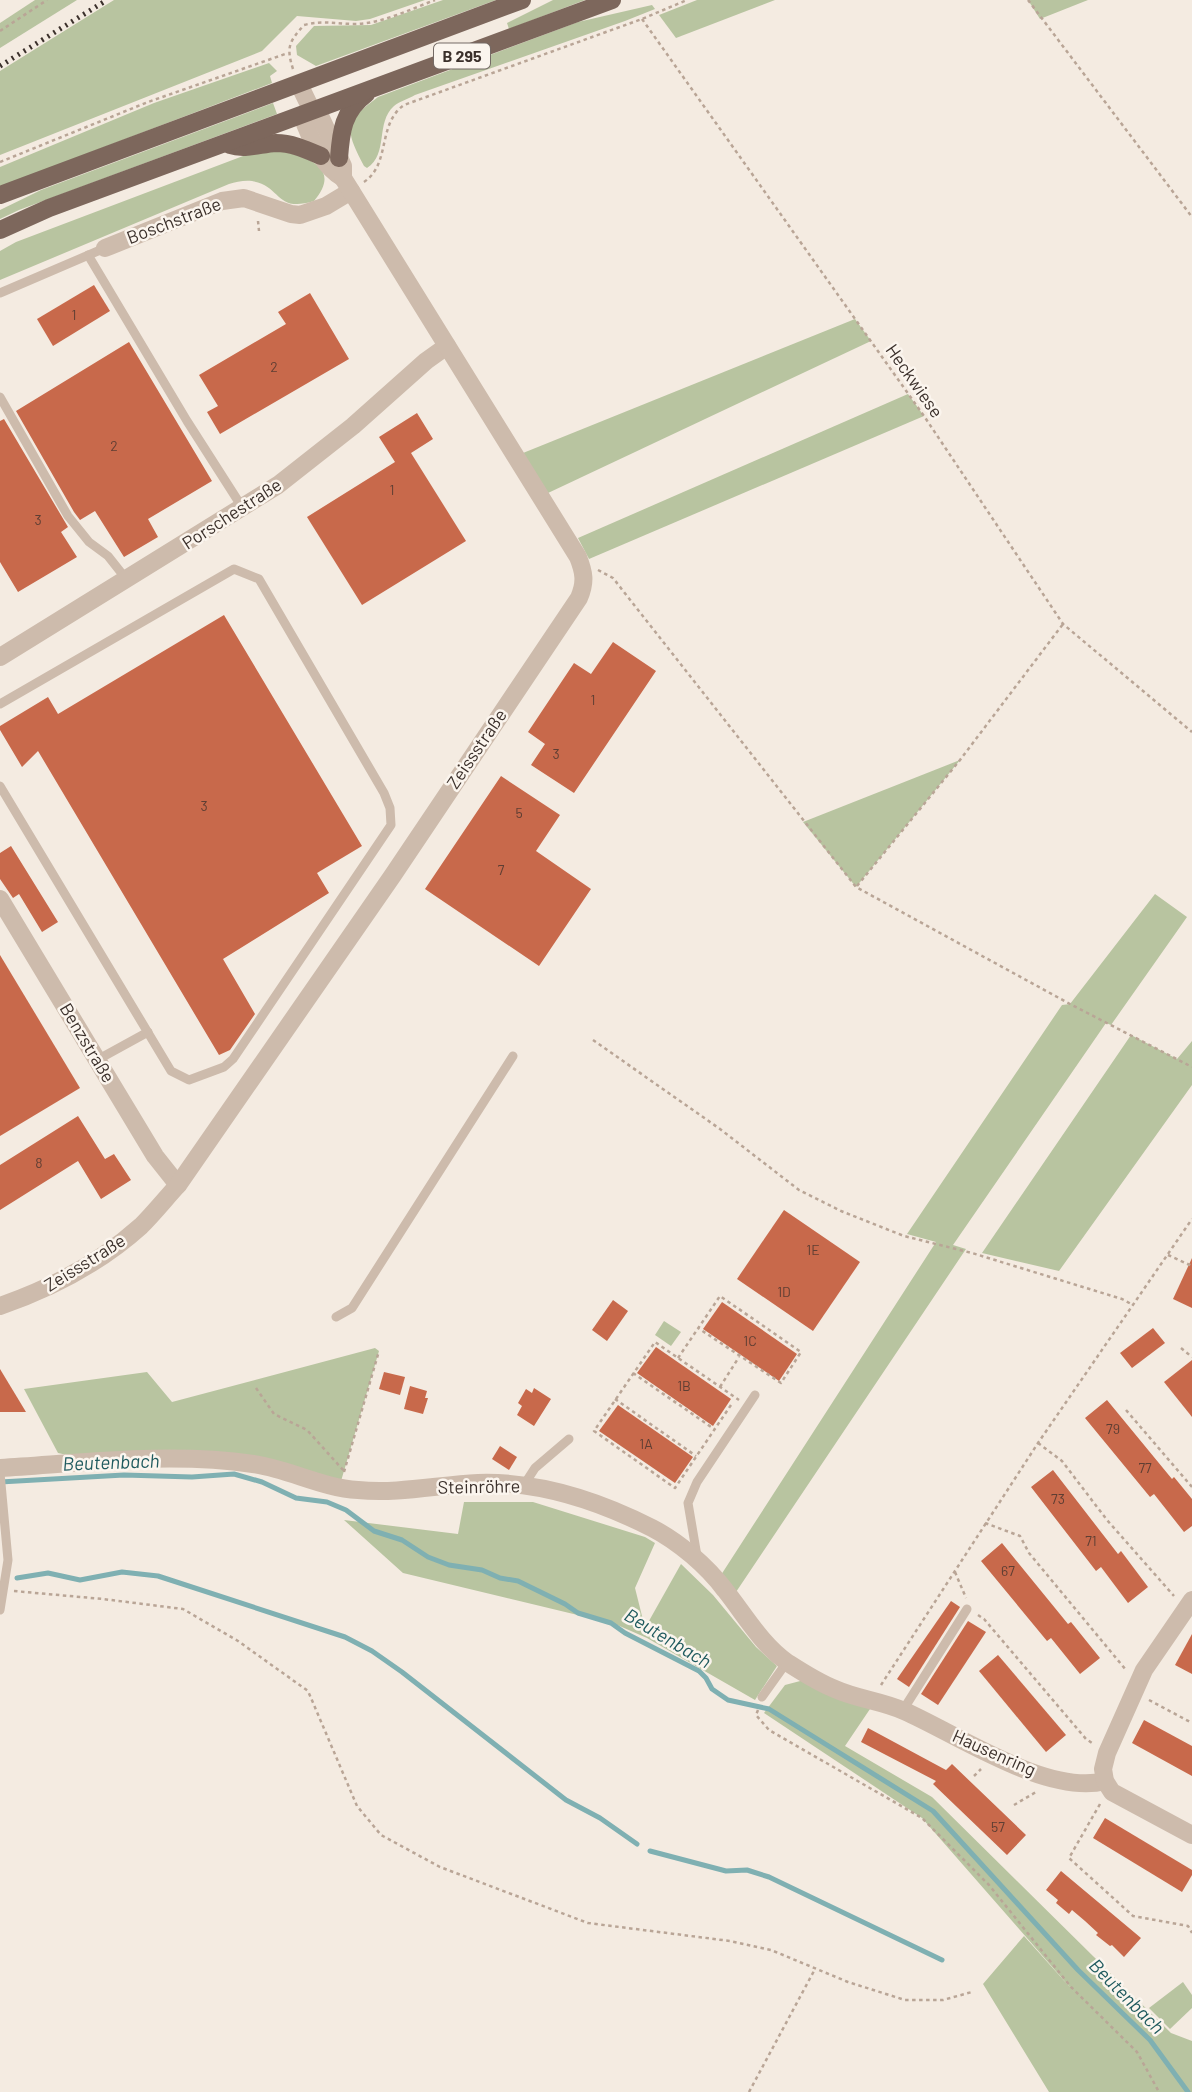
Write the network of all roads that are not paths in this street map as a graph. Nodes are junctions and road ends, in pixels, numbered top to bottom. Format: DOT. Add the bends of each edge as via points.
graph roads {
  1 [pos="522,0"];
  2 [pos="612,0"];
  3 [pos="299,84"];
  4 [pos="372,89"];
  5 [pos="312,111"];
  6 [pos="227,143"];
  7 [pos="330,157"];
  8 [pos="347,184"];
  9 [pos="0,195"];
  10 [pos="0,230"];
  11 [pos="96,251"];
  12 [pos="0,293"];
  13 [pos="447,346"];
  14 [pos="0,397"];
  15 [pos="242,508"];
  16 [pos="127,580"];
  17 [pos="0,657"];
  18 [pos="0,705"];
  19 [pos="0,786"];
  20 [pos="0,899"];
  21 [pos="148,1032"];
  22 [pos="513,1056"];
  23 [pos="97,1060"];
  24 [pos="177,1185"];
  25 [pos="0,1306"];
  26 [pos="336,1317"];
  27 [pos="755,1395"];
  28 [pos="569,1438"];
  29 [pos="0,1472"];
  30 [pos="524,1485"];
  31 [pos="698,1561"];
  32 [pos="1190,1603"];
  33 [pos="967,1609"];
  34 [pos="0,1610"];
  35 [pos="787,1662"];
  36 [pos="762,1697"];
  37 [pos="887,1705"];
  38 [pos="1109,1786"];
  39 [pos="1192,1835"];
  1 -- 3 [label="main road, B 295"];
  2 -- 4 [label="main road, B 295"];
  3 -- 5 [label="street"];
  3 -- 9 [label="main road, B 295"];
  4 -- 5 [label="main road, B 295"];
  4 -- 7 [label="main road" via="346,115"];
  5 -- 6 [label="main road, B 295"];
  5 -- 7 [label="street" via="321,118"];
  6 -- 7 [label="main road" via="239,148 278,143"];
  6 -- 10 [label="main road, B 295"];
  7 -- 8 [label="street" via="332,172"];
  8 -- 11 [label="street, Boschstraße" via="326,206 300,215 244,198 222,201"];
  8 -- 13 [label="street" via="391,265"];
  11 -- 12 [label="lane, Boschstraße"];
  11 -- 15 [label="lane" via="187,421"];
  13 -- 15 [label="street, Porschestraße" via="353,426"];
  13 -- 24 [label="street, Zeissstraße" via="578,556 584,585 393,875"];
  14 -- 16 [label="lane" via="68,516"];
  15 -- 16 [label="street, Porschestraße"];
  16 -- 17 [label="street, Porschestraße"];
  18 -- 21 [label="lane" via="234,569 259,579 384,793 391,825 233,1059 225,1067 189,1080 172,1071"];
  19 -- 21 [label="lane"];
  20 -- 23 [label="street, Benzstraße"];
  21 -- 23 [label="lane"];
  22 -- 26 [label="lane" via="352,1308"];
  23 -- 24 [label="street, Benzstraße"];
  24 -- 25 [label="street, Zeissstraße" via="143,1224 108,1253 36,1294"];
  27 -- 31 [label="lane" via="688,1503"];
  28 -- 30 [label="lane" via="535,1468"];
  29 -- 30 [label="street, Steinröhre" via="152,1460 209,1461 255,1464 342,1480 361,1491 480,1483"];
  29 -- 34 [label="lane" via="8,1560"];
  30 -- 31 [label="street, Steinröhre" via="622,1515 655,1530"];
  31 -- 35 [label="street, Steinröhre" via="723,1586 764,1643"];
  32 -- 38 [label="street" via="1136,1687 1107,1752 1103,1769"];
  33 -- 37 [label="lane"];
  35 -- 36 [label="lane"];
  35 -- 37 [label="street, Steinröhre" via="835,1690"];
  37 -- 38 [label="street, Hausenring" via="1019,1767 1079,1785"];
  38 -- 39 [label="street"];
}
